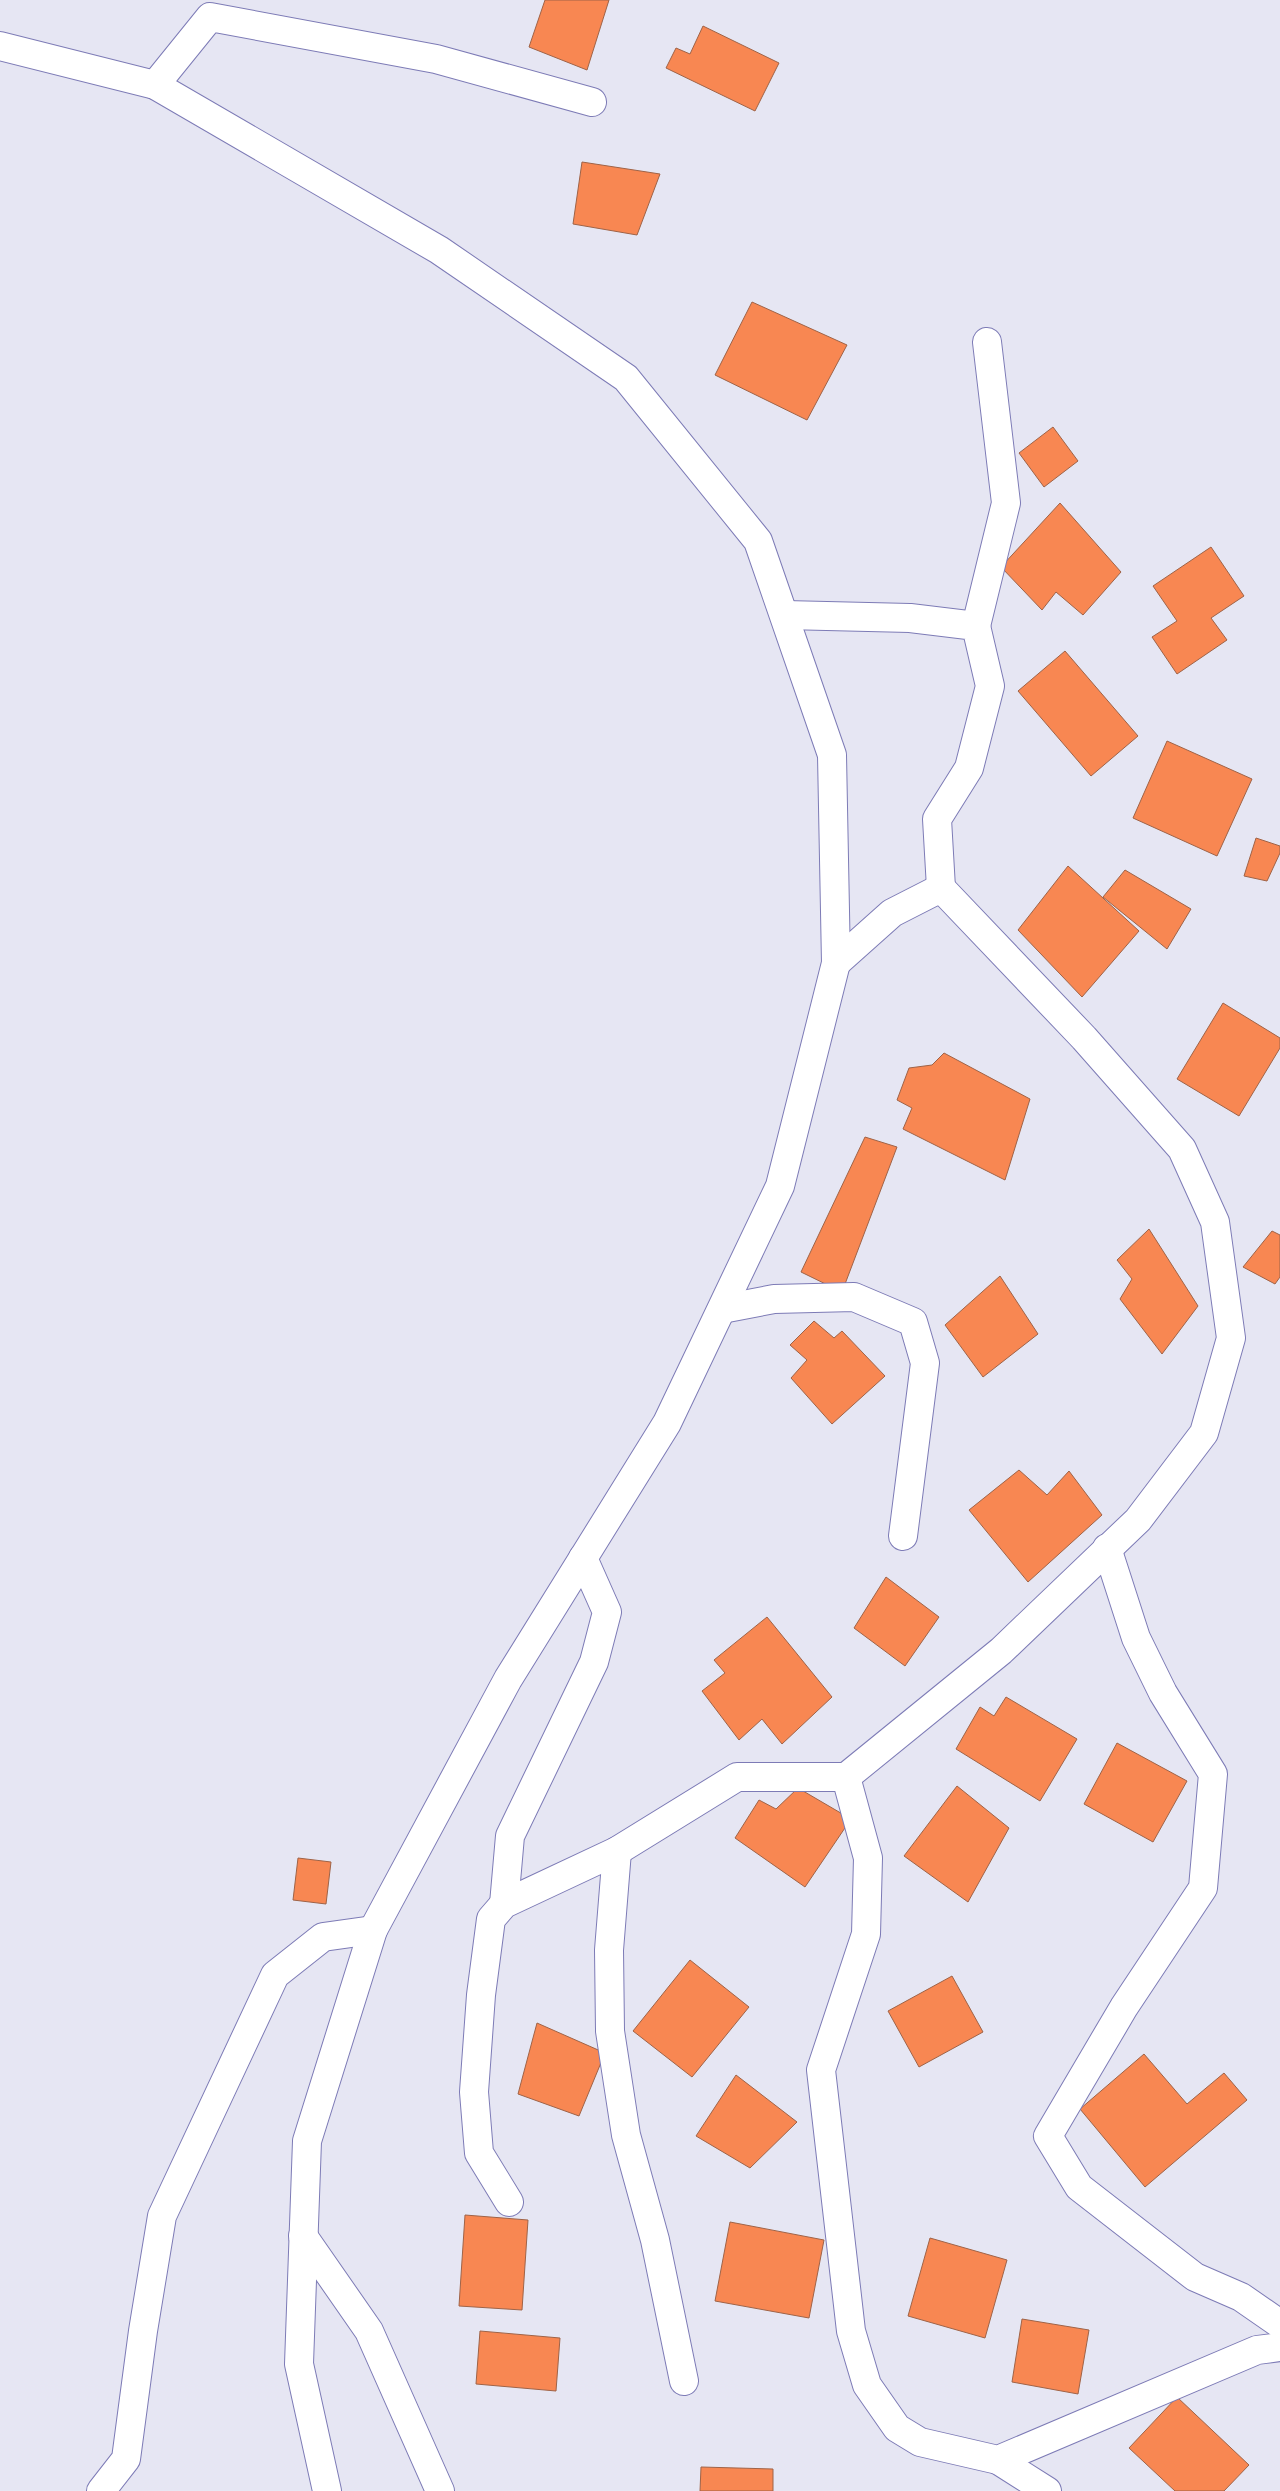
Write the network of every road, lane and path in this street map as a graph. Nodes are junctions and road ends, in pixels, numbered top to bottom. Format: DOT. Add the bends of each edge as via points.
graph roads {
  1 [pos="0,46"];
  2 [pos="155,85"];
  3 [pos="592,102"];
  4 [pos="987,342"];
  5 [pos="784,615"];
  6 [pos="976,626"];
  7 [pos="941,888"];
  8 [pos="836,963"];
  9 [pos="722,1309"];
  10 [pos="903,1536"];
  11 [pos="1107,1548"];
  12 [pos="583,1558"];
  13 [pos="846,1777"];
  14 [pos="617,1851"];
  15 [pos="504,1904"];
  16 [pos="373,1930"];
  17 [pos="509,2202"];
  18 [pos="304,2236"];
  19 [pos="1280,2324"];
  20 [pos="1280,2347"];
  21 [pos="684,2381"];
  22 [pos="998,2460"];
  23 [pos="101,2491"];
  24 [pos="327,2491"];
  25 [pos="440,2491"];
  26 [pos="1048,2491"];
  1 -- 2 [label="street"];
  2 -- 3 [label="street" via="210,17 436,59"];
  2 -- 5 [label="street" via="439,250 626,378 758,541"];
  4 -- 6 [label="street" via="1006,503"];
  5 -- 6 [label="street" via="910,618"];
  5 -- 8 [label="street" via="832,755"];
  6 -- 7 [label="street" via="990,686 968,768 937,819"];
  7 -- 8 [label="street" via="892,913"];
  7 -- 11 [label="street" via="1084,1038 1182,1149 1215,1222 1231,1338 1204,1433 1138,1520"];
  8 -- 9 [label="street" via="780,1186"];
  9 -- 10 [label="street" via="774,1299 854,1297 913,1322 924,1363"];
  9 -- 12 [label="street" via="667,1423"];
  11 -- 13 [label="street" via="1001,1650"];
  11 -- 19 [label="street" via="1136,1638 1164,1693 1213,1774 1203,1888 1124,2007 1048,2136 1079,2187 1195,2277 1241,2297"];
  12 -- 15 [label="street" via="607,1612 594,1662 510,1836"];
  12 -- 16 [label="street" via="508,1680"];
  13 -- 14 [label="street" via="737,1777"];
  13 -- 22 [label="street" via="868,1858 866,1934 821,2070 851,2330 867,2385 897,2428 920,2442"];
  14 -- 15 [label="street"];
  14 -- 21 [label="street" via="609,1950 610,2031 626,2135 655,2240"];
  15 -- 17 [label="street" via="491,1919 481,1995 474,2092 479,2153"];
  16 -- 18 [label="street" via="308,2141"];
  16 -- 23 [label="street" via="323,1937 275,1975 162,2216 126,2458"];
  18 -- 24 [label="street" via="299,2364"];
  18 -- 25 [label="street" via="369,2331"];
  20 -- 22 [label="street" via="1257,2350"];
  22 -- 26 [label="street"];
}
